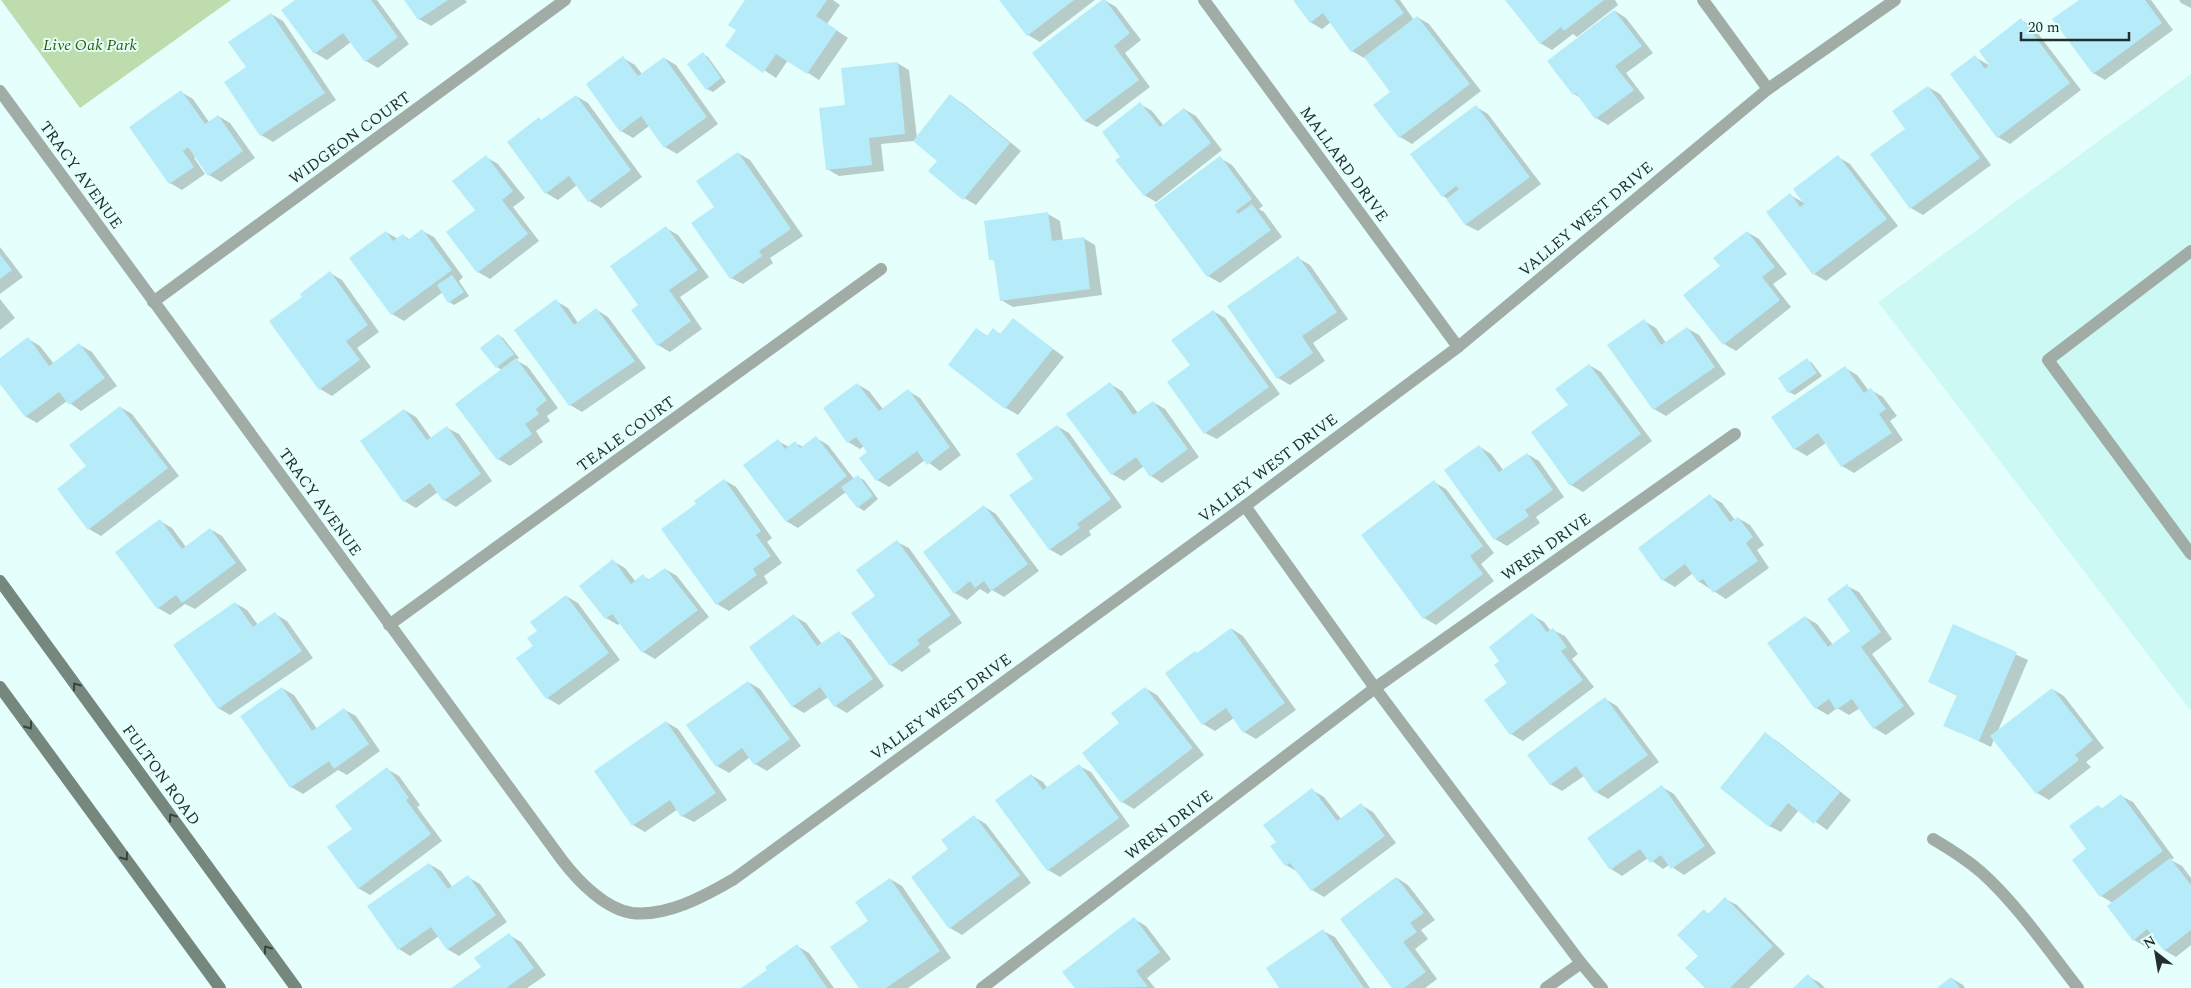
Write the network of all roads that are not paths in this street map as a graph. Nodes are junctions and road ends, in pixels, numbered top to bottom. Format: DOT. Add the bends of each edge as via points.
graph roads {
  1 [pos="566,0"];
  2 [pos="1204,0"];
  3 [pos="1703,0"];
  4 [pos="1895,0"];
  5 [pos="1768,89"];
  6 [pos="0,91"];
  7 [pos="2191,251"];
  8 [pos="881,269"];
  9 [pos="153,302"];
  10 [pos="1458,347"];
  11 [pos="1736,434"];
  12 [pos="1245,506"];
  13 [pos="2187,540"];
  14 [pos="2191,554"];
  15 [pos="0,581"];
  16 [pos="389,625"];
  17 [pos="0,687"];
  18 [pos="1375,688"];
  19 [pos="1933,839"];
  20 [pos="632,913"];
  21 [pos="1580,963"];
  22 [pos="220,988"];
  23 [pos="296,988"];
  24 [pos="982,988"];
  25 [pos="1546,988"];
  26 [pos="1602,988"];
  27 [pos="2078,988"];
  1 -- 9 [label="street, WIDGEON COURT"];
  2 -- 10 [label="street, MALLARD DRIVE"];
  3 -- 5 [label="street"];
  4 -- 5 [label="street, VALLEY WEST DRIVE"];
  5 -- 10 [label="street, VALLEY WEST DRIVE"];
  6 -- 9 [label="street, TRACY AVENUE"];
  7 -- 13 [label="street" via="2048,360"];
  8 -- 16 [label="street, TEALE COURT"];
  9 -- 16 [label="street, TRACY AVENUE"];
  10 -- 12 [label="street, VALLEY WEST DRIVE"];
  11 -- 18 [label="street, WREN DRIVE"];
  12 -- 18 [label="street"];
  12 -- 20 [label="street, VALLEY WEST DRIVE" via="734,879 684,904 657,912"];
  13 -- 14 [label="street"];
  23 -- 15 [label="main road, FULTON ROAD, one-way"];
  16 -- 20 [label="street, TRACY AVENUE" via="576,878 594,894"];
  17 -- 22 [label="main road, one-way"];
  18 -- 21 [label="street"];
  18 -- 24 [label="street, WREN DRIVE"];
  19 -- 27 [label="street" via="1960,855 2004,895"];
  21 -- 25 [label="street"];
  21 -- 26 [label="street"];
}
